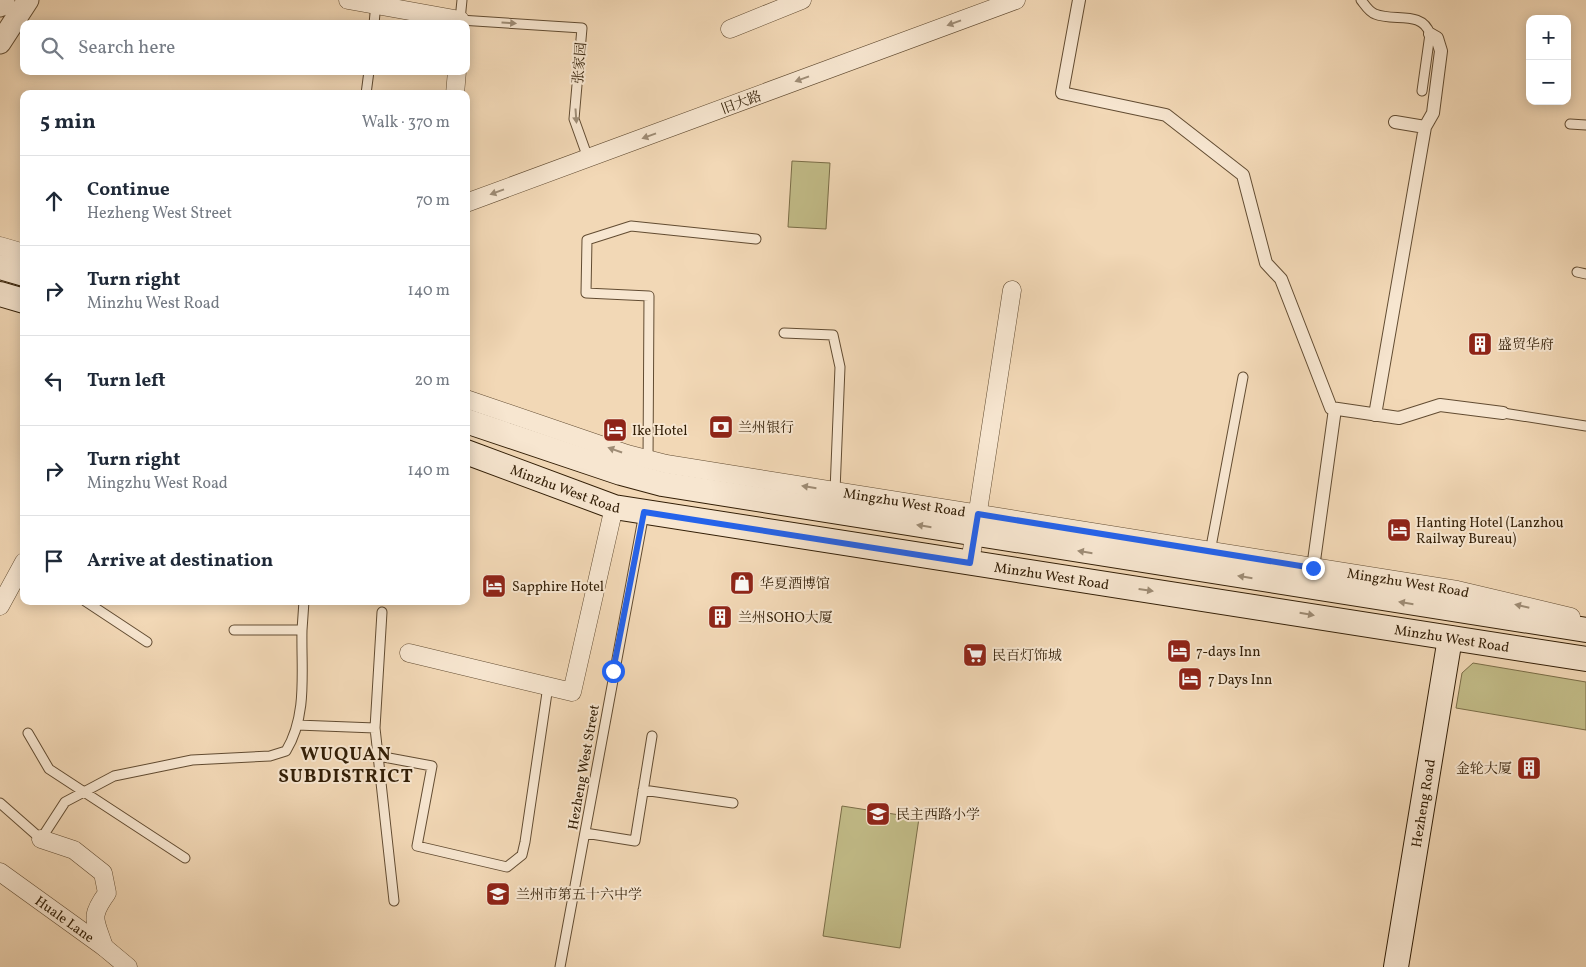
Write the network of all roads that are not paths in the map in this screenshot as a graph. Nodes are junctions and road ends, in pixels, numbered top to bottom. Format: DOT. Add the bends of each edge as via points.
graph roads {
  1 [pos="4,0"];
  2 [pos="28,0"];
  3 [pos="348,0"];
  4 [pos="462,0"];
  5 [pos="802,0"];
  6 [pos="1016,0"];
  7 [pos="1079,0"];
  8 [pos="1362,0"];
  9 [pos="376,2"];
  10 [pos="0,6"];
  11 [pos="374,20"];
  12 [pos="452,20"];
  13 [pos="460,20"];
  14 [pos="470,22"];
  15 [pos="730,29"];
  16 [pos="1430,34"];
  17 [pos="0,42"];
  18 [pos="368,75"];
  19 [pos="457,75"];
  20 [pos="367,90"];
  21 [pos="455,90"];
  22 [pos="1422,91"];
  23 [pos="1394,122"];
  24 [pos="1570,124"];
  25 [pos="1586,125"];
  26 [pos="1425,127"];
  27 [pos="588,158"];
  28 [pos="470,202"];
  29 [pos="756,239"];
  30 [pos="0,246"];
  31 [pos="20,252"];
  32 [pos="0,267"];
  33 [pos="20,273"];
  34 [pos="1012,290"];
  35 [pos="0,294"];
  36 [pos="20,300"];
  37 [pos="784,333"];
  38 [pos="1243,377"];
  39 [pos="470,401"];
  40 [pos="1335,409"];
  41 [pos="1503,413"];
  42 [pos="1375,415"];
  43 [pos="470,422"];
  44 [pos="1586,426"];
  45 [pos="470,453"];
  46 [pos="648,470"];
  47 [pos="835,492"];
  48 [pos="614,507"];
  49 [pos="644,512"];
  50 [pos="976,524"];
  51 [pos="1210,552"];
  52 [pos="970,563"];
  53 [pos="1313,568"];
  54 [pos="20,569"];
  55 [pos="91,605"];
  56 [pos="304,605"];
  57 [pos="0,606"];
  58 [pos="382,612"];
  59 [pos="1586,621"];
  60 [pos="234,630"];
  61 [pos="302,630"];
  62 [pos="1586,630"];
  63 [pos="1450,638"];
  64 [pos="147,642"];
  65 [pos="410,653"];
  66 [pos="1586,659"];
  67 [pos="548,686"];
  68 [pos="298,725"];
  69 [pos="375,728"];
  70 [pos="28,733"];
  71 [pos="652,736"];
  72 [pos="378,756"];
  73 [pos="643,790"];
  74 [pos="82,793"];
  75 [pos="0,803"];
  76 [pos="733,803"];
  77 [pos="585,833"];
  78 [pos="41,840"];
  79 [pos="185,858"];
  80 [pos="0,872"];
  81 [pos="394,901"];
  82 [pos="104,947"];
  83 [pos="128,967"];
  84 [pos="560,967"];
  85 [pos="1396,967"];
  1 -- 10 [label="street"];
  2 -- 17 [label="street"];
  3 -- 9 [label="street, 张家园"];
  4 -- 13 [label="lane"];
  5 -- 15 [label="street"];
  6 -- 27 [label="street, 旧大路, one-way"];
  7 -- 40 [label="street" via="1062,93 1166,115 1243,175 1266,262 1281,279 1331,408"];
  8 -- 16 [label="lane" via="1375,14 1420,20"];
  9 -- 11 [label="lane"];
  9 -- 12 [label="street, 张家园"];
  14 -- 27 [label="lane, 张家园, one-way" via="582,28 574,118"];
  16 -- 22 [label="lane"];
  16 -- 26 [label="street" via="1437,38 1441,51 1433,113"];
  18 -- 20 [label="lane"];
  19 -- 21 [label="street"];
  23 -- 26 [label="street"];
  24 -- 25 [label="lane"];
  26 -- 42 [label="street"];
  27 -- 28 [label="street, 旧大路, one-way"];
  29 -- 46 [label="lane" via="631,226 587,240 586,293 649,296"];
  30 -- 31 [label="street"];
  32 -- 33 [label="main road"];
  34 -- 50 [label="street"];
  35 -- 36 [label="main road"];
  37 -- 47 [label="lane" via="833,335 840,366"];
  38 -- 51 [label="lane"];
  46 -- 39 [label="street, Mingzhu West Road, one-way"];
  40 -- 42 [label="street"];
  40 -- 53 [label="street"];
  41 -- 42 [label="street" via="1440,406 1399,418"];
  41 -- 44 [label="lane"];
  43 -- 46 [label="main road, Minzhu West Road"];
  45 -- 48 [label="main road, Minzhu West Road"];
  47 -- 46 [label="street, Mingzhu West Road, one-way" via="666,464"];
  50 -- 46 [label="main road, Minzhu West Road, one-way"];
  47 -- 50 [label="street, Mingzhu West Road"];
  48 -- 49 [label="main road, Minzhu West Road"];
  48 -- 67 [label="street" via="572,692"];
  49 -- 52 [label="main road, Minzhu West Road"];
  49 -- 77 [label="lane, Hezheng West Street"];
  50 -- 51 [label="street, Mingzhu West Road"];
  50 -- 52 [label="street"];
  62 -- 50 [label="main road, Minzhu West Road, one-way"];
  51 -- 53 [label="street, Mingzhu West Road"];
  52 -- 63 [label="main road, Minzhu West Road, one-way"];
  59 -- 53 [label="street, Mingzhu West Road, one-way" via="1457,590"];
  54 -- 57 [label="street"];
  55 -- 64 [label="lane"];
  56 -- 61 [label="lane"];
  58 -- 69 [label="lane"];
  60 -- 61 [label="lane"];
  61 -- 68 [label="lane"];
  63 -- 66 [label="main road, Minzhu West Road"];
  63 -- 85 [label="main road, Hezheng Road"];
  65 -- 67 [label="street"];
  67 -- 72 [label="lane" via="525,842 522,855 507,867 417,846 432,766"];
  68 -- 69 [label="lane"];
  68 -- 74 [label="lane" via="286,751 270,756 192,760 162,766 114,776"];
  69 -- 72 [label="lane"];
  70 -- 74 [label="lane" via="49,769"];
  71 -- 73 [label="lane"];
  72 -- 81 [label="lane"];
  73 -- 76 [label="lane"];
  73 -- 77 [label="lane" via="635,841"];
  74 -- 78 [label="lane" via="65,802"];
  74 -- 79 [label="lane"];
  75 -- 78 [label="lane"];
  77 -- 84 [label="lane, Hezheng West Street"];
  78 -- 82 [label="street" via="74,850 102,873 107,893 94,915"];
  80 -- 82 [label="street, Huale Lane"];
  82 -- 83 [label="street, Huale Lane"];
}
